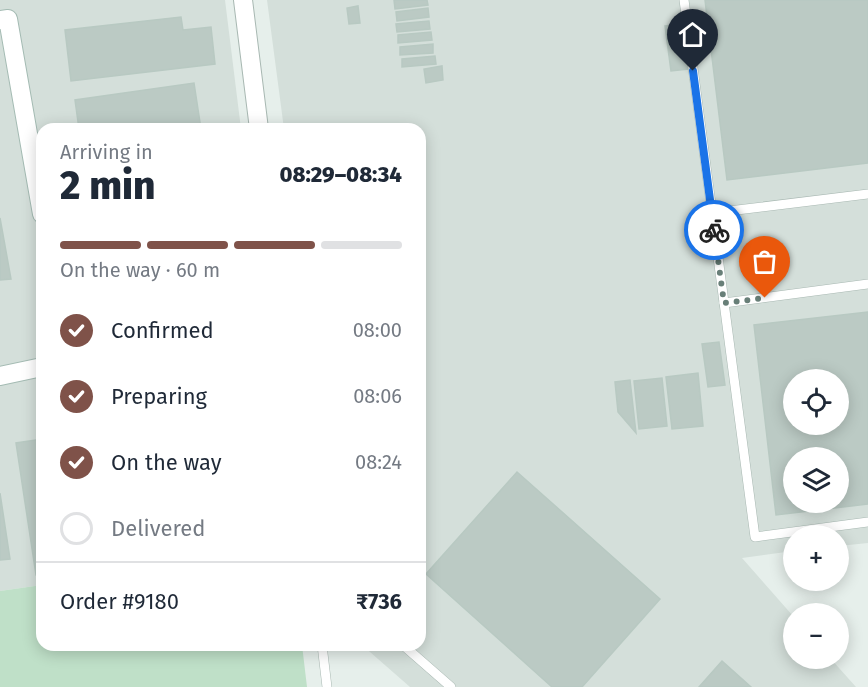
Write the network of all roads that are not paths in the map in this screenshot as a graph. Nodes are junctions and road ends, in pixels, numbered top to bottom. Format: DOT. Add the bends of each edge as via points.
graph roads {
  1 [pos="243,0"];
  2 [pos="684,0"];
  3 [pos="0,20"];
  4 [pos="258,123"];
  5 [pos="36,180"];
  6 [pos="868,194"];
  7 [pos="712,213"];
  8 [pos="868,284"];
  9 [pos="724,303"];
  10 [pos="36,368"];
  11 [pos="0,376"];
  12 [pos="868,522"];
  13 [pos="323,651"];
  14 [pos="410,651"];
  15 [pos="327,687"];
  16 [pos="451,687"];
  1 -- 4 [label="street"];
  2 -- 7 [label="lane"];
  3 -- 5 [label="street" via="8,19"];
  6 -- 7 [label="lane"];
  7 -- 9 [label="lane"];
  8 -- 9 [label="lane"];
  9 -- 12 [label="lane" via="754,537"];
  10 -- 11 [label="street"];
  13 -- 15 [label="lane"];
  14 -- 16 [label="lane"];
}
